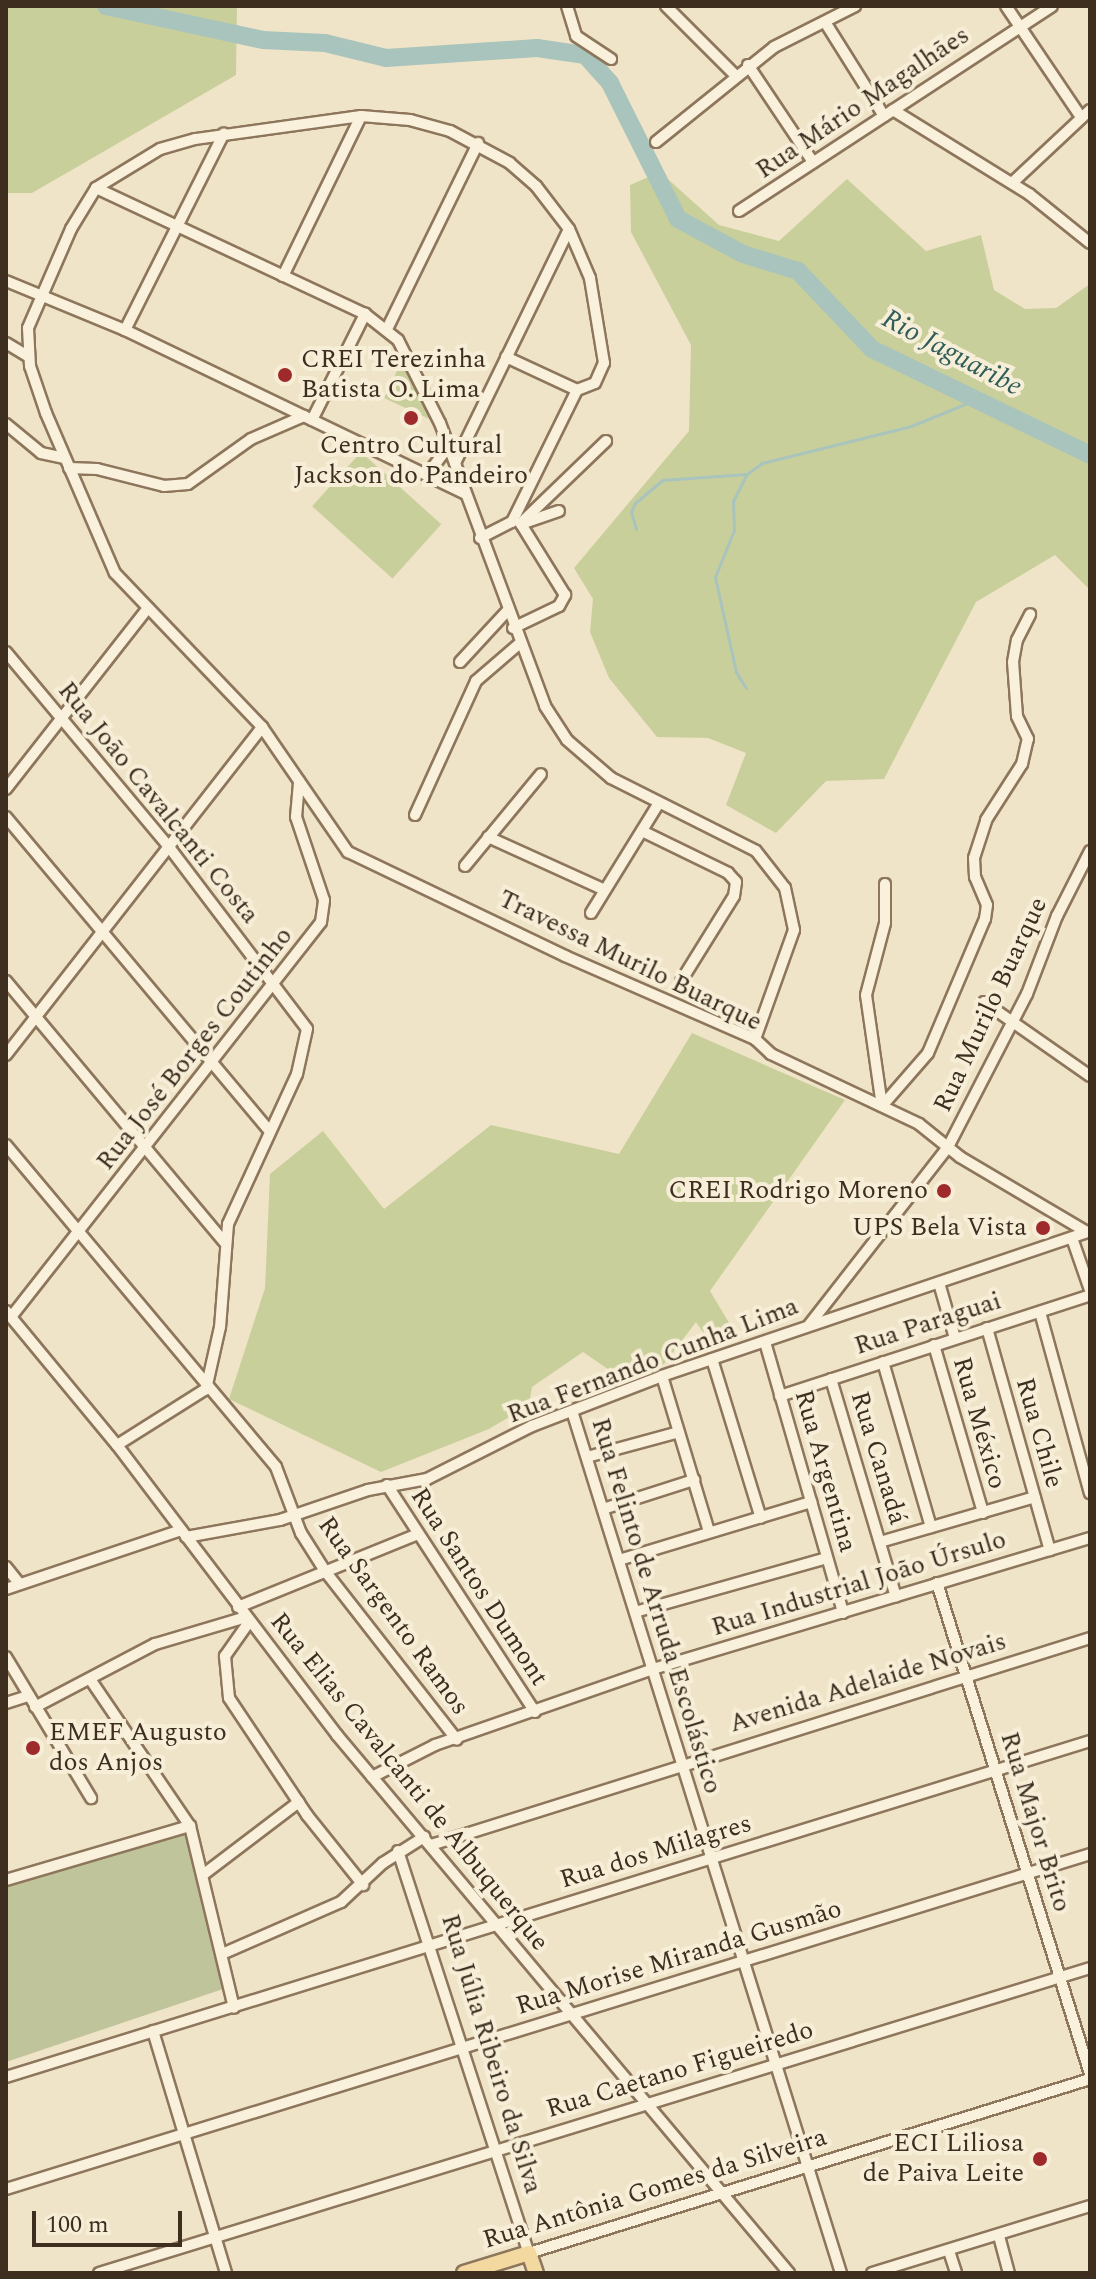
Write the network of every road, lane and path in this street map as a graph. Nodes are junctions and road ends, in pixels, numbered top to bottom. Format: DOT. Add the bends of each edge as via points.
graph roads {
  1 [pos="567,6"];
  2 [pos="666,6"];
  3 [pos="855,6"];
  4 [pos="1006,6"];
  5 [pos="1052,6"];
  6 [pos="825,22"];
  7 [pos="1018,26"];
  8 [pos="611,59"];
  9 [pos="748,65"];
  10 [pos="736,76"];
  11 [pos="888,113"];
  12 [pos="1085,114"];
  13 [pos="361,116"];
  14 [pos="224,133"];
  15 [pos="656,142"];
  16 [pos="478,143"];
  17 [pos="813,162"];
  18 [pos="1012,183"];
  19 [pos="96,188"];
  20 [pos="739,211"];
  21 [pos="177,227"];
  22 [pos="569,229"];
  23 [pos="1090,243"];
  24 [pos="283,276"];
  25 [pos="6,281"];
  26 [pos="41,293"];
  27 [pos="365,314"];
  28 [pos="388,327"];
  29 [pos="125,330"];
  30 [pos="6,343"];
  31 [pos="29,357"];
  32 [pos="506,357"];
  33 [pos="577,390"];
  34 [pos="308,418"];
  35 [pos="6,424"];
  36 [pos="606,441"];
  37 [pos="449,446"];
  38 [pos="66,463"];
  39 [pos="455,463"];
  40 [pos="427,475"];
  41 [pos="464,493"];
  42 [pos="559,511"];
  43 [pos="516,523"];
  44 [pos="480,538"];
  45 [pos="148,608"];
  46 [pos="507,611"];
  47 [pos="1030,614"];
  48 [pos="513,628"];
  49 [pos="519,644"];
  50 [pos="6,652"];
  51 [pos="460,662"];
  52 [pos="62,719"];
  53 [pos="262,727"];
  54 [pos="541,774"];
  55 [pos="299,781"];
  56 [pos="6,789"];
  57 [pos="659,803"];
  58 [pos="415,815"];
  59 [pos="6,817"];
  60 [pos="642,831"];
  61 [pos="488,837"];
  62 [pos="169,847"];
  63 [pos="1090,851"];
  64 [pos="465,866"];
  65 [pos="885,884"];
  66 [pos="605,890"];
  67 [pos="591,913"];
  68 [pos="102,932"];
  69 [pos="6,981"];
  70 [pos="681,981"];
  71 [pos="274,982"];
  72 [pos="984,1002"];
  73 [pos="36,1018"];
  74 [pos="1013,1020"];
  75 [pos="755,1039"];
  76 [pos="6,1055"];
  77 [pos="1090,1060"];
  78 [pos="213,1065"];
  79 [pos="1087,1073"];
  80 [pos="882,1106"];
  81 [pos="268,1129"];
  82 [pos="6,1145"];
  83 [pos="948,1147"];
  84 [pos="146,1149"];
  85 [pos="79,1232"];
  86 [pos="1088,1232"];
  87 [pos="1072,1238"];
  88 [pos="225,1243"];
  89 [pos="939,1283"];
  90 [pos="1089,1288"];
  91 [pos="1040,1312"];
  92 [pos="9,1314"];
  93 [pos="809,1325"];
  94 [pos="987,1328"];
  95 [pos="955,1338"];
  96 [pos="765,1342"];
  97 [pos="934,1345"];
  98 [pos="712,1359"];
  99 [pos="883,1362"];
  100 [pos="662,1376"];
  101 [pos="831,1379"];
  102 [pos="206,1389"];
  103 [pos="780,1396"];
  104 [pos="572,1411"];
  105 [pos="679,1432"];
  106 [pos="117,1445"];
  107 [pos="587,1457"];
  108 [pos="694,1480"];
  109 [pos="387,1485"];
  110 [pos="1090,1493"];
  111 [pos="1035,1497"];
  112 [pos="811,1502"];
  113 [pos="603,1509"];
  114 [pos="983,1513"];
  115 [pos="295,1516"];
  116 [pos="761,1518"];
  117 [pos="931,1527"];
  118 [pos="709,1532"];
  119 [pos="183,1534"];
  120 [pos="418,1534"];
  121 [pos="1090,1538"];
  122 [pos="880,1542"];
  123 [pos="1050,1550"];
  124 [pos="827,1558"];
  125 [pos="619,1560"];
  126 [pos="6,1567"];
  127 [pos="325,1571"];
  128 [pos="937,1583"];
  129 [pos="20,1584"];
  130 [pos="6,1589"];
  131 [pos="896,1597"];
  132 [pos="238,1607"];
  133 [pos="635,1612"];
  134 [pos="843,1613"];
  135 [pos="248,1620"];
  136 [pos="1090,1638"];
  137 [pos="6,1657"];
  138 [pos="653,1669"];
  139 [pos="966,1676"];
  140 [pos="90,1679"];
  141 [pos="28,1696"];
  142 [pos="6,1703"];
  143 [pos="35,1707"];
  144 [pos="535,1712"];
  145 [pos="457,1740"];
  146 [pos="1090,1741"];
  147 [pos="682,1762"];
  148 [pos="996,1770"];
  149 [pos="372,1777"];
  150 [pos="91,1798"];
  151 [pos="299,1802"];
  152 [pos="190,1826"];
  153 [pos="428,1841"];
  154 [pos="398,1851"];
  155 [pos="1090,1854"];
  156 [pos="713,1857"];
  157 [pos="204,1874"];
  158 [pos="1026,1874"];
  159 [pos="6,1880"];
  160 [pos="363,1885"];
  161 [pos="497,1923"];
  162 [pos="430,1943"];
  163 [pos="222,1954"];
  164 [pos="743,1960"];
  165 [pos="1090,1968"];
  166 [pos="1061,1976"];
  167 [pos="234,2008"];
  168 [pos="573,2014"];
  169 [pos="153,2031"];
  170 [pos="463,2047"];
  171 [pos="775,2063"];
  172 [pos="6,2077"];
  173 [pos="1090,2077"];
  174 [pos="648,2105"];
  175 [pos="183,2134"];
  176 [pos="495,2150"];
  177 [pos="809,2166"];
  178 [pos="6,2189"];
  179 [pos="721,2193"];
  180 [pos="1090,2206"];
  181 [pos="999,2236"];
  182 [pos="215,2237"];
  183 [pos="949,2251"];
  184 [pos="529,2253"];
  185 [pos="898,2269"];
  186 [pos="99,2273"];
  187 [pos="226,2273"];
  188 [pos="464,2273"];
  189 [pos="536,2273"];
  190 [pos="789,2273"];
  191 [pos="841,2273"];
  192 [pos="872,2273"];
  193 [pos="956,2273"];
  194 [pos="1009,2273"];
  1 -- 8 [label="street" via="576,36"];
  2 -- 10 [label="street"];
  3 -- 6 [label="street"];
  4 -- 7 [label="street"];
  5 -- 7 [label="street, Rua Mário Magalhães"];
  6 -- 9 [label="street"];
  6 -- 11 [label="street"];
  7 -- 11 [label="street, Rua Mário Magalhães"];
  7 -- 12 [label="street"];
  9 -- 10 [label="street"];
  9 -- 17 [label="street"];
  10 -- 15 [label="street"];
  11 -- 17 [label="street, Rua Mário Magalhães"];
  11 -- 18 [label="street"];
  12 -- 18 [label="street"];
  13 -- 14 [label="street"];
  13 -- 16 [label="street" via="410,120"];
  13 -- 24 [label="street"];
  14 -- 19 [label="street" via="160,149"];
  14 -- 21 [label="street"];
  16 -- 22 [label="street" via="536,186"];
  16 -- 28 [label="street"];
  17 -- 20 [label="street, Rua Mário Magalhães"];
  18 -- 23 [label="street"];
  19 -- 21 [label="street"];
  19 -- 26 [label="street"];
  21 -- 24 [label="street"];
  21 -- 29 [label="street"];
  22 -- 32 [label="street"];
  22 -- 33 [label="street" via="597,300 604,351 600,376"];
  24 -- 27 [label="street"];
  25 -- 26 [label="street"];
  26 -- 29 [label="street"];
  26 -- 31 [label="street" via="28,328"];
  27 -- 28 [label="street"];
  27 -- 34 [label="street"];
  28 -- 37 [label="street" via="423,383"];
  29 -- 34 [label="street"];
  30 -- 31 [label="street"];
  31 -- 38 [label="street, Travessa Murilo Buarque"];
  32 -- 33 [label="street"];
  32 -- 39 [label="street"];
  33 -- 43 [label="street"];
  34 -- 38 [label="street" via="251,439 188,484 164,486"];
  34 -- 40 [label="street"];
  35 -- 38 [label="street" via="41,453"];
  36 -- 43 [label="street"];
  37 -- 39 [label="street"];
  37 -- 40 [label="street"];
  38 -- 45 [label="street, Travessa Murilo Buarque" via="115,573"];
  39 -- 41 [label="street"];
  40 -- 41 [label="street"];
  41 -- 44 [label="street"];
  42 -- 43 [label="street"];
  43 -- 44 [label="street"];
  43 -- 48 [label="street" via="565,595 559,606"];
  44 -- 46 [label="street"];
  45 -- 52 [label="street"];
  45 -- 53 [label="street, Travessa Murilo Buarque"];
  46 -- 48 [label="street"];
  46 -- 51 [label="street"];
  47 -- 80 [label="street" via="1013,662 1017,716 1028,739 1022,764 986,820 974,858 975,877 987,905 985,919 928,1053"];
  48 -- 49 [label="street"];
  49 -- 57 [label="street" via="545,706 567,740 611,778"];
  49 -- 58 [label="street" via="476,681"];
  50 -- 52 [label="street, Rua João Cavalcanti Costa"];
  52 -- 56 [label="street"];
  52 -- 62 [label="street, Rua João Cavalcanti Costa"];
  53 -- 55 [label="street, Travessa Murilo Buarque"];
  53 -- 62 [label="street"];
  54 -- 61 [label="street"];
  55 -- 71 [label="street, Rua José Borges Coutinho" via="296,817 325,909"];
  55 -- 75 [label="street, Travessa Murilo Buarque" via="337,839 361,860"];
  57 -- 60 [label="street"];
  57 -- 75 [label="street" via="756,851 785,888 794,930"];
  59 -- 68 [label="street"];
  60 -- 66 [label="street"];
  60 -- 70 [label="street" via="728,873 736,882 734,896"];
  61 -- 64 [label="street"];
  61 -- 66 [label="street"];
  62 -- 68 [label="street"];
  62 -- 71 [label="street, Rua João Cavalcanti Costa"];
  63 -- 74 [label="street, Rua Murilo Buarque"];
  65 -- 80 [label="street" via="885,923 866,995"];
  66 -- 67 [label="street"];
  68 -- 73 [label="street"];
  68 -- 78 [label="street"];
  69 -- 73 [label="street"];
  71 -- 78 [label="street, Rua José Borges Coutinho"];
  71 -- 81 [label="street, Rua João Cavalcanti Costa" via="304,1018 308,1040"];
  72 -- 74 [label="street"];
  73 -- 76 [label="street"];
  73 -- 84 [label="street"];
  74 -- 79 [label="street"];
  74 -- 83 [label="street, Rua Murilo Buarque"];
  75 -- 80 [label="street, Travessa Murilo Buarque" via="771,1054"];
  77 -- 79 [label="street"];
  78 -- 81 [label="street"];
  78 -- 84 [label="street, Rua José Borges Coutinho"];
  80 -- 83 [label="street, Travessa Murilo Buarque" via="919,1124"];
  81 -- 88 [label="street, Rua João Cavalcanti Costa"];
  82 -- 85 [label="street, Rua Sargento Ramos"];
  83 -- 86 [label="street, Travessa Murilo Buarque"];
  83 -- 93 [label="street, Rua Murilo Buarque"];
  84 -- 85 [label="street, Rua José Borges Coutinho"];
  84 -- 88 [label="street"];
  85 -- 92 [label="street, Rua José Borges Coutinho"];
  85 -- 102 [label="street, Rua Sargento Ramos"];
  86 -- 87 [label="street, Rua Fernando Cunha Lima"];
  87 -- 89 [label="street, Rua Fernando Cunha Lima"];
  87 -- 90 [label="street"];
  88 -- 102 [label="street, Rua João Cavalcanti Costa" via="220,1327"];
  89 -- 93 [label="street, Rua Fernando Cunha Lima"];
  89 -- 95 [label="street"];
  90 -- 91 [label="street, Rua Paraguai"];
  91 -- 94 [label="street, Rua Paraguai"];
  91 -- 110 [label="street"];
  92 -- 106 [label="street, Rua Elias Cavalcanti de Albuquerque"];
  93 -- 96 [label="street, Rua Fernando Cunha Lima"];
  94 -- 95 [label="street, Rua Paraguai"];
  94 -- 111 [label="street, Rua Chile"];
  95 -- 97 [label="street, Rua Paraguai"];
  96 -- 98 [label="street, Rua Fernando Cunha Lima"];
  96 -- 103 [label="street, Rua Argentina"];
  97 -- 99 [label="street, Rua Paraguai"];
  97 -- 114 [label="street, Rua México"];
  98 -- 100 [label="street, Rua Fernando Cunha Lima"];
  98 -- 116 [label="street"];
  99 -- 101 [label="street, Rua Paraguai"];
  99 -- 117 [label="street"];
  100 -- 104 [label="street, Rua Fernando Cunha Lima"];
  100 -- 105 [label="street"];
  101 -- 103 [label="street, Rua Paraguai"];
  101 -- 122 [label="street, Rua Canadá"];
  102 -- 106 [label="street"];
  102 -- 115 [label="street, Rua Sargento Ramos" via="276,1467"];
  103 -- 112 [label="street, Rua Argentina"];
  104 -- 107 [label="street, Rua Felinto de Arruda Escolástico"];
  104 -- 109 [label="street, Rua Fernando Cunha Lima" via="532,1426 447,1472"];
  105 -- 107 [label="street"];
  105 -- 108 [label="street"];
  106 -- 119 [label="street, Rua Elias Cavalcanti de Albuquerque"];
  107 -- 113 [label="street, Rua Felinto de Arruda Escolástico"];
  108 -- 113 [label="street"];
  108 -- 118 [label="street"];
  109 -- 115 [label="street, Rua Fernando Cunha Lima"];
  109 -- 120 [label="street, Rua Santos Dumont"];
  111 -- 114 [label="street"];
  111 -- 123 [label="street, Rua Chile"];
  112 -- 116 [label="street"];
  112 -- 124 [label="street, Rua Argentina"];
  113 -- 125 [label="street, Rua Felinto de Arruda Escolástico"];
  114 -- 117 [label="street"];
  115 -- 119 [label="street, Rua Fernando Cunha Lima"];
  115 -- 127 [label="street, Rua Sargento Ramos"];
  116 -- 118 [label="street"];
  117 -- 122 [label="street"];
  118 -- 125 [label="street"];
  119 -- 129 [label="street, Rua Fernando Cunha Lima"];
  119 -- 132 [label="street, Rua Elias Cavalcanti de Albuquerque"];
  120 -- 127 [label="street"];
  120 -- 144 [label="street, Rua Santos Dumont"];
  121 -- 123 [label="street, Rua Industrial João Úrsulo"];
  122 -- 131 [label="street, Rua Canadá"];
  123 -- 128 [label="street, Rua Industrial João Úrsulo"];
  124 -- 133 [label="street"];
  124 -- 134 [label="street, Rua Argentina"];
  125 -- 133 [label="street, Rua Felinto de Arruda Escolástico"];
  126 -- 129 [label="street"];
  127 -- 132 [label="street"];
  127 -- 145 [label="street, Rua Sargento Ramos"];
  128 -- 131 [label="street, Rua Industrial João Úrsulo"];
  128 -- 139 [label="street, Rua Major Brito"];
  129 -- 130 [label="street, Rua Fernando Cunha Lima"];
  131 -- 134 [label="street, Rua Industrial João Úrsulo"];
  132 -- 135 [label="street, Rua Elias Cavalcanti de Albuquerque"];
  133 -- 138 [label="street, Rua Felinto de Arruda Escolástico"];
  134 -- 138 [label="street, Rua Industrial João Úrsulo"];
  135 -- 140 [label="street" via="168,1639"];
  135 -- 149 [label="street, Rua Elias Cavalcanti de Albuquerque"];
  135 -- 151 [label="street" via="225,1656 224,1681 240,1717"];
  136 -- 139 [label="street, Avenida Adelaide Novais"];
  137 -- 141 [label="street"];
  138 -- 144 [label="street, Rua Industrial João Úrsulo"];
  138 -- 147 [label="street, Rua Felinto de Arruda Escolástico"];
  139 -- 147 [label="street, Avenida Adelaide Novais"];
  139 -- 148 [label="street, Rua Major Brito"];
  140 -- 143 [label="street"];
  140 -- 152 [label="street"];
  141 -- 142 [label="street"];
  141 -- 143 [label="street"];
  143 -- 150 [label="street"];
  144 -- 145 [label="street, Rua Industrial João Úrsulo"];
  145 -- 149 [label="street, Rua Industrial João Úrsulo" via="419,1752"];
  146 -- 148 [label="street, Rua dos Milagres"];
  147 -- 153 [label="street, Avenida Adelaide Novais"];
  147 -- 156 [label="street, Rua Felinto de Arruda Escolástico"];
  148 -- 156 [label="street, Rua dos Milagres"];
  148 -- 158 [label="street, Rua Major Brito"];
  149 -- 153 [label="street, Rua Elias Cavalcanti de Albuquerque"];
  151 -- 157 [label="street"];
  151 -- 160 [label="street"];
  152 -- 157 [label="street"];
  152 -- 159 [label="street"];
  153 -- 154 [label="street, Avenida Adelaide Novais"];
  153 -- 161 [label="street, Rua Elias Cavalcanti de Albuquerque"];
  154 -- 160 [label="street, Avenida Adelaide Novais"];
  154 -- 162 [label="street, Rua Júlia Ribeiro da Silva"];
  155 -- 158 [label="street, Rua Morise Miranda Gusmão"];
  156 -- 161 [label="street, Rua dos Milagres"];
  156 -- 164 [label="street, Rua Felinto de Arruda Escolástico"];
  157 -- 163 [label="street"];
  158 -- 164 [label="street, Rua Morise Miranda Gusmão"];
  158 -- 166 [label="street, Rua Major Brito"];
  160 -- 163 [label="street, Avenida Adelaide Novais" via="313,1918 285,1930 269,1930"];
  161 -- 162 [label="street, Rua dos Milagres"];
  161 -- 168 [label="street, Rua Elias Cavalcanti de Albuquerque"];
  162 -- 167 [label="street, Rua dos Milagres"];
  162 -- 170 [label="street, Rua Júlia Ribeiro da Silva"];
  163 -- 167 [label="street"];
  164 -- 168 [label="street, Rua Morise Miranda Gusmão"];
  164 -- 171 [label="street, Rua Felinto de Arruda Escolástico"];
  165 -- 166 [label="street, Rua Caetano Figueiredo"];
  166 -- 171 [label="street, Rua Caetano Figueiredo"];
  166 -- 173 [label="street, Rua Major Brito"];
  167 -- 169 [label="street, Rua dos Milagres"];
  168 -- 170 [label="street, Rua Morise Miranda Gusmão"];
  168 -- 174 [label="street, Rua Elias Cavalcanti de Albuquerque"];
  169 -- 172 [label="street, Rua dos Milagres"];
  169 -- 175 [label="street"];
  170 -- 175 [label="street, Rua Morise Miranda Gusmão"];
  170 -- 176 [label="street, Rua Júlia Ribeiro da Silva"];
  171 -- 174 [label="street, Rua Caetano Figueiredo"];
  171 -- 177 [label="street, Rua Felinto de Arruda Escolástico"];
  173 -- 177 [label="street, Rua Antônia Gomes da Silveira"];
  174 -- 176 [label="street, Rua Caetano Figueiredo"];
  174 -- 179 [label="street, Rua Elias Cavalcanti de Albuquerque"];
  175 -- 178 [label="street, Rua Morise Miranda Gusmão"];
  175 -- 182 [label="street"];
  176 -- 182 [label="street, Rua Caetano Figueiredo"];
  176 -- 184 [label="street, Rua Júlia Ribeiro da Silva"];
  177 -- 179 [label="street, Rua Antônia Gomes da Silveira"];
  177 -- 191 [label="street, Rua Felinto de Arruda Escolástico"];
  179 -- 184 [label="street, Rua Antônia Gomes da Silveira"];
  179 -- 190 [label="street, Rua Elias Cavalcanti de Albuquerque"];
  180 -- 181 [label="street"];
  181 -- 183 [label="street"];
  181 -- 194 [label="street"];
  182 -- 186 [label="street, Rua Caetano Figueiredo"];
  182 -- 187 [label="street"];
  183 -- 185 [label="street"];
  183 -- 193 [label="street"];
  184 -- 188 [label="main road, Rua Antônia Gomes da Silveira"];
  184 -- 189 [label="main road, Rua Júlia Ribeiro da Silva"];
  185 -- 192 [label="street"];
}
